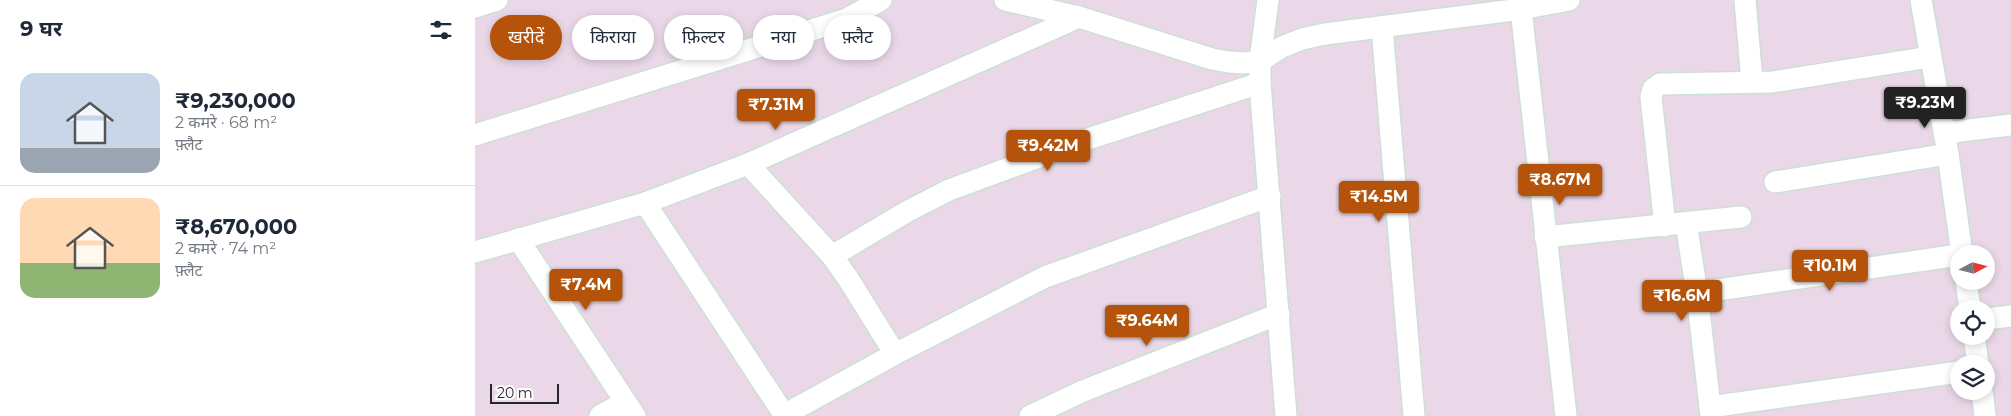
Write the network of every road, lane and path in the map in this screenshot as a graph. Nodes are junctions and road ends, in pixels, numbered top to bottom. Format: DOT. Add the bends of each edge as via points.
graph roads {
  1 [pos="497,0"];
  2 [pos="881,0"];
  3 [pos="1005,0"];
  4 [pos="1268,0"];
  5 [pos="1569,0"];
  6 [pos="1745,0"];
  7 [pos="1921,0"];
  8 [pos="1520,4"];
  9 [pos="475,7"];
  10 [pos="1079,17"];
  11 [pos="1382,27"];
  12 [pos="1930,56"];
  13 [pos="1260,61"];
  14 [pos="1752,82"];
  15 [pos="1261,83"];
  16 [pos="2011,125"];
  17 [pos="1944,133"];
  18 [pos="475,135"];
  19 [pos="1948,154"];
  20 [pos="748,164"];
  21 [pos="1775,182"];
  22 [pos="1270,196"];
  23 [pos="645,203"];
  24 [pos="1741,217"];
  25 [pos="1686,223"];
  26 [pos="1665,226"];
  27 [pos="1545,237"];
  28 [pos="518,239"];
  29 [pos="1959,245"];
  30 [pos="475,252"];
  31 [pos="1950,255"];
  32 [pos="832,256"];
  33 [pos="1697,293"];
  34 [pos="1279,314"];
  35 [pos="2011,316"];
  36 [pos="1995,318"];
  37 [pos="895,354"];
  38 [pos="1950,373"];
  39 [pos="1982,400"];
  40 [pos="630,409"];
  41 [pos="1710,411"];
  42 [pos="784,415"];
  43 [pos="600,416"];
  44 [pos="1030,416"];
  45 [pos="1286,416"];
  46 [pos="1414,416"];
  47 [pos="1566,416"];
  48 [pos="1985,416"];
  1 -- 9 [label="street"];
  2 -- 18 [label="street" via="847,18"];
  3 -- 10 [label="street"];
  4 -- 13 [label="street"];
  5 -- 8 [label="street"];
  6 -- 14 [label="street"];
  7 -- 12 [label="street"];
  8 -- 11 [label="street"];
  8 -- 27 [label="street"];
  10 -- 13 [label="street" via="1212,59 1244,63"];
  10 -- 20 [label="street"];
  11 -- 13 [label="street" via="1302,39"];
  11 -- 46 [label="street"];
  12 -- 14 [label="street" via="1772,82"];
  12 -- 17 [label="street"];
  13 -- 15 [label="street"];
  14 -- 26 [label="street" via="1660,84 1653,89 1651,97"];
  15 -- 22 [label="street"];
  15 -- 32 [label="street" via="1079,142 949,190"];
  16 -- 17 [label="street"];
  17 -- 19 [label="street"];
  19 -- 21 [label="street"];
  19 -- 29 [label="street"];
  20 -- 23 [label="street"];
  20 -- 32 [label="street"];
  22 -- 34 [label="street"];
  22 -- 37 [label="street" via="1045,277"];
  23 -- 28 [label="street"];
  23 -- 42 [label="street"];
  24 -- 25 [label="street"];
  25 -- 26 [label="street"];
  25 -- 33 [label="street"];
  26 -- 27 [label="street"];
  27 -- 47 [label="street"];
  28 -- 30 [label="street"];
  28 -- 40 [label="street"];
  31 -- 33 [label="street"];
  32 -- 37 [label="street"];
  33 -- 41 [label="street"];
  34 -- 44 [label="street" via="1083,391"];
  34 -- 45 [label="street"];
  35 -- 36 [label="street"];
  37 -- 42 [label="street"];
  38 -- 41 [label="street"];
  39 -- 48 [label="street"];
  40 -- 43 [label="street"];
}
